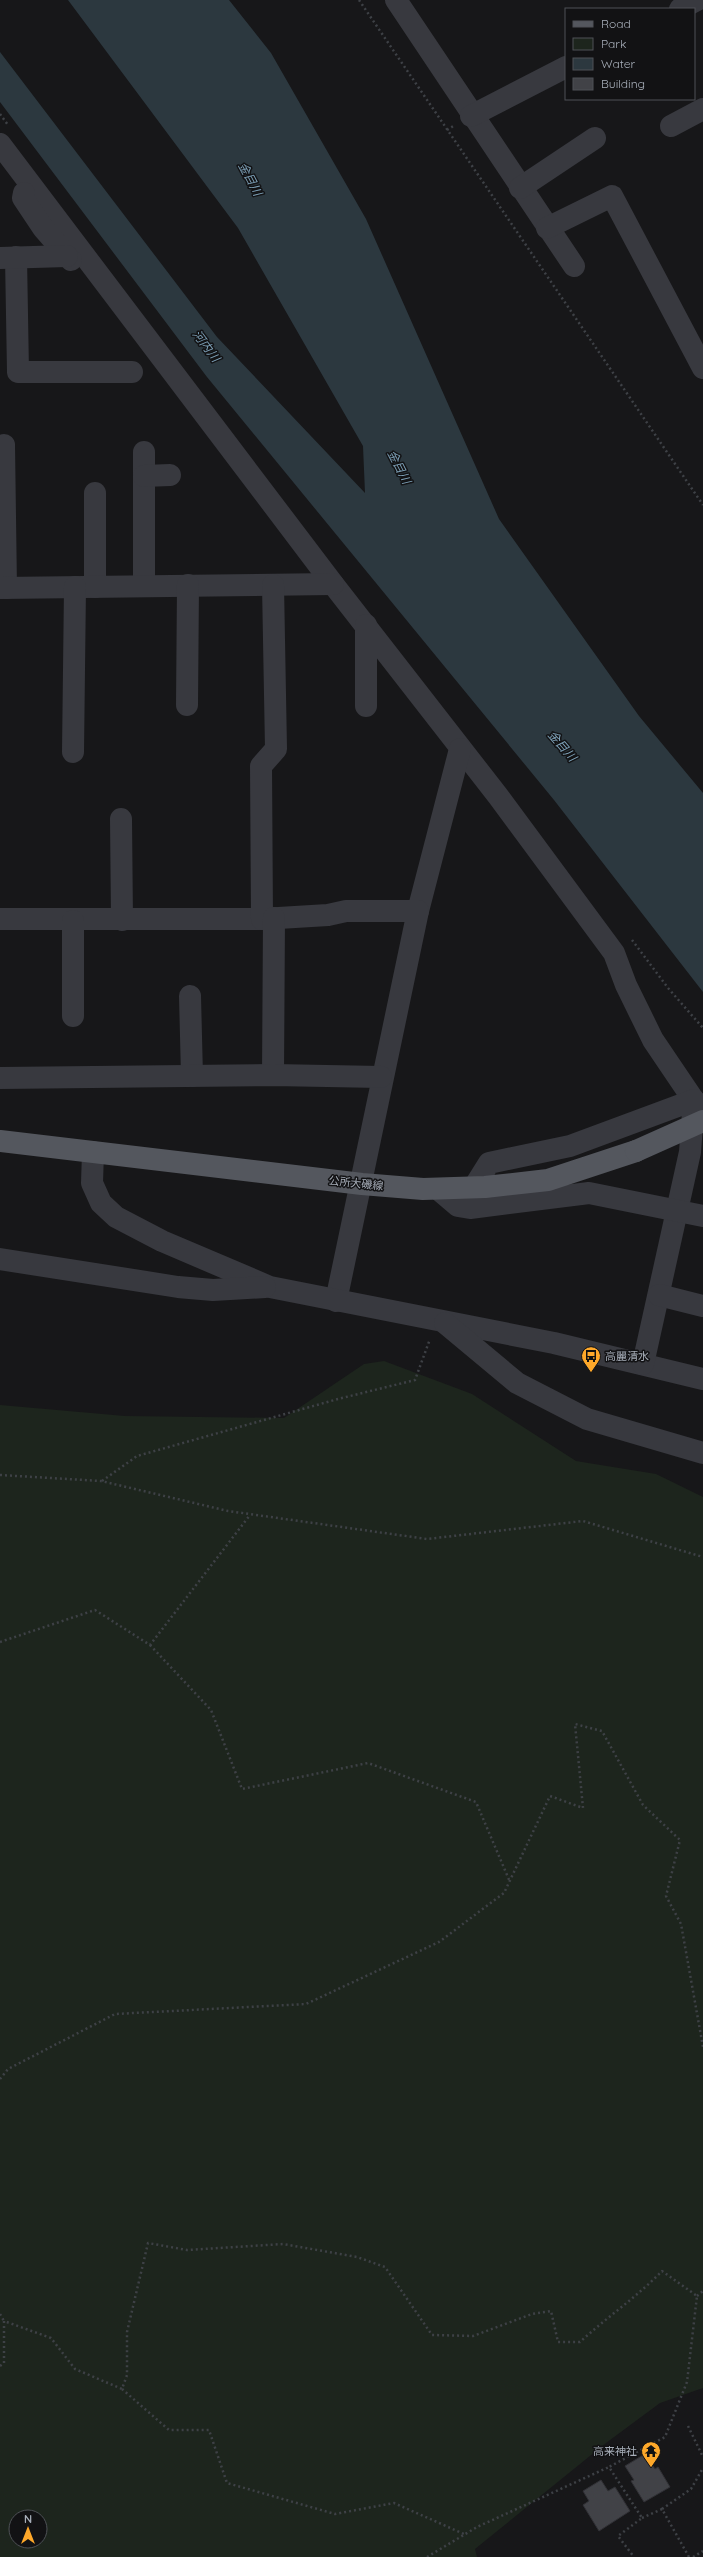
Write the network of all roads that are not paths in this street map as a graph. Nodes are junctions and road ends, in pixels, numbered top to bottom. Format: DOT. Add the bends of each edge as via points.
graph roads {
  1 [pos="396,0"];
  2 [pos="698,0"];
  3 [pos="682,8"];
  4 [pos="565,68"];
  5 [pos="703,109"];
  6 [pos="472,116"];
  7 [pos="671,126"];
  8 [pos="595,138"];
  9 [pos="0,144"];
  10 [pos="28,180"];
  11 [pos="520,188"];
  12 [pos="547,228"];
  13 [pos="67,256"];
  14 [pos="8,258"];
  15 [pos="574,266"];
  16 [pos="123,307"];
  17 [pos="703,368"];
  18 [pos="132,372"];
  19 [pos="4,445"];
  20 [pos="144,452"];
  21 [pos="170,475"];
  22 [pos="144,476"];
  23 [pos="95,493"];
  24 [pos="273,584"];
  25 [pos="333,584"];
  26 [pos="144,586"];
  27 [pos="188,586"];
  28 [pos="85,587"];
  29 [pos="3,588"];
  30 [pos="366,625"];
  31 [pos="187,705"];
  32 [pos="366,706"];
  33 [pos="460,749"];
  34 [pos="73,752"];
  35 [pos="121,819"];
  36 [pos="418,911"];
  37 [pos="268,918"];
  38 [pos="0,919"];
  39 [pos="122,920"];
  40 [pos="73,921"];
  41 [pos="190,996"];
  42 [pos="73,1016"];
  43 [pos="273,1075"];
  44 [pos="192,1076"];
  45 [pos="381,1077"];
  46 [pos="0,1078"];
  47 [pos="698,1107"];
  48 [pos="703,1121"];
  49 [pos="0,1141"];
  50 [pos="93,1152"];
  51 [pos="362,1184"];
  52 [pos="474,1187"];
  53 [pos="438,1189"];
  54 [pos="678,1210"];
  55 [pos="703,1216"];
  56 [pos="0,1259"];
  57 [pos="270,1287"];
  58 [pos="659,1295"];
  59 [pos="336,1301"];
  60 [pos="703,1306"];
  61 [pos="440,1321"];
  62 [pos="643,1364"];
  63 [pos="703,1379"];
  64 [pos="703,1453"];
  1 -- 6 [label="street"];
  2 -- 3 [label="street"];
  4 -- 6 [label="street"];
  5 -- 7 [label="street"];
  6 -- 11 [label="street"];
  8 -- 11 [label="street"];
  9 -- 10 [label="street"];
  10 -- 13 [label="street" via="23,198"];
  10 -- 16 [label="street"];
  11 -- 12 [label="street"];
  12 -- 15 [label="street"];
  12 -- 17 [label="street" via="612,196"];
  13 -- 14 [label="street"];
  13 -- 16 [label="street" via="103,298"];
  14 -- 18 [label="street" via="18,372"];
  16 -- 25 [label="street"];
  19 -- 29 [label="street"];
  20 -- 22 [label="street"];
  21 -- 22 [label="street"];
  22 -- 26 [label="street"];
  23 -- 28 [label="street"];
  24 -- 25 [label="street"];
  24 -- 27 [label="street"];
  24 -- 37 [label="street" via="276,749 261,766"];
  25 -- 30 [label="street"];
  26 -- 27 [label="street"];
  26 -- 28 [label="street"];
  27 -- 31 [label="street"];
  28 -- 29 [label="street"];
  28 -- 34 [label="street"];
  30 -- 32 [label="street"];
  30 -- 33 [label="street"];
  33 -- 36 [label="street"];
  33 -- 47 [label="street" via="614,953 653,1040"];
  35 -- 39 [label="street"];
  36 -- 37 [label="street" via="346,911 328,915"];
  36 -- 45 [label="street"];
  37 -- 39 [label="street"];
  37 -- 43 [label="street"];
  38 -- 40 [label="street"];
  39 -- 40 [label="street"];
  40 -- 42 [label="street"];
  41 -- 44 [label="street"];
  43 -- 44 [label="street"];
  43 -- 45 [label="street"];
  44 -- 46 [label="street"];
  45 -- 51 [label="street"];
  47 -- 52 [label="street" via="570,1146 490,1163"];
  47 -- 54 [label="street"];
  48 -- 52 [label="main road, 公所大磯線, bridge" via="636,1151 548,1180"];
  49 -- 50 [label="main road, 公所大磯線"];
  50 -- 51 [label="main road, 公所大磯線"];
  50 -- 57 [label="street" via="92,1183 101,1203 116,1217 162,1241"];
  51 -- 53 [label="main road, 公所大磯線"];
  51 -- 59 [label="street"];
  52 -- 53 [label="main road, 公所大磯線"];
  53 -- 54 [label="street" via="458,1206 470,1208 589,1193"];
  54 -- 55 [label="street"];
  54 -- 58 [label="street"];
  56 -- 57 [label="street" via="178,1287 213,1290"];
  57 -- 59 [label="street"];
  58 -- 60 [label="street"];
  58 -- 62 [label="street"];
  59 -- 61 [label="street"];
  61 -- 62 [label="street" via="554,1343"];
  61 -- 64 [label="street" via="517,1383 587,1419"];
  62 -- 63 [label="street"];
}
